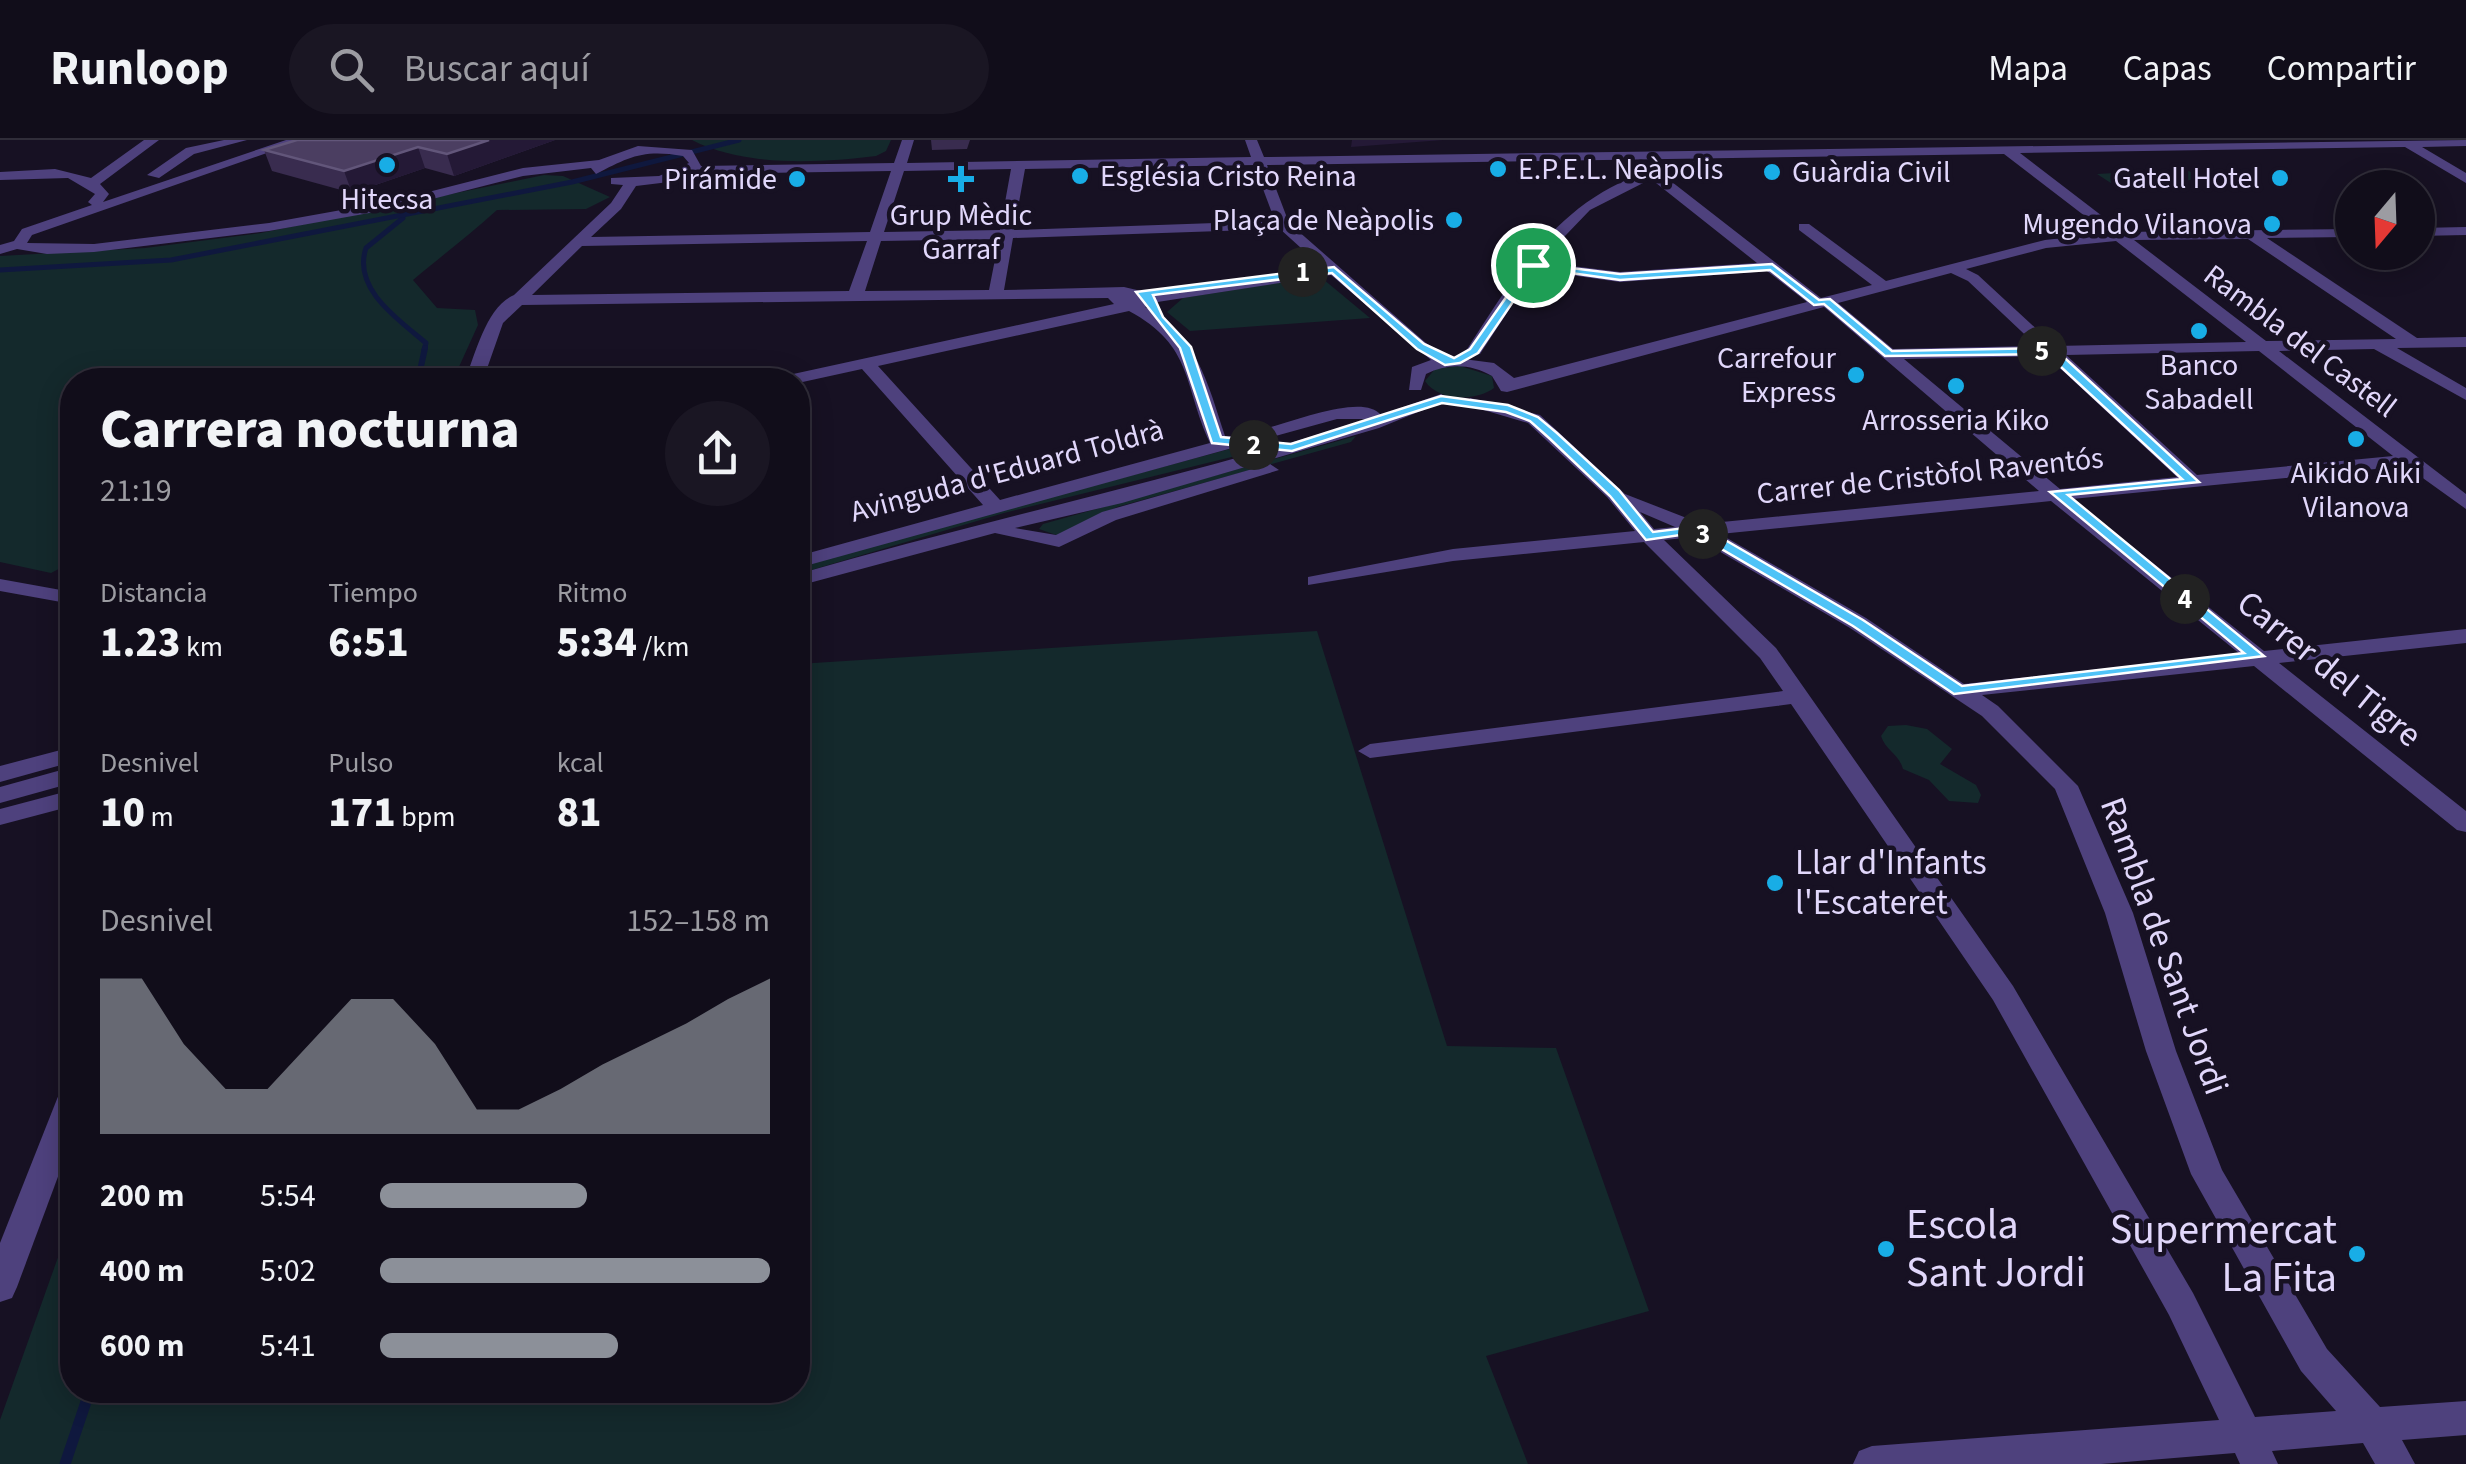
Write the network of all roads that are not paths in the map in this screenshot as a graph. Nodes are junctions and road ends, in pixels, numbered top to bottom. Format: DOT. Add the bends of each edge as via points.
graph roads {
  1 [pos="153,140"];
  2 [pos="241,140"];
  3 [pos="298,140"];
  4 [pos="908,140"];
  5 [pos="1251,140"];
  6 [pos="2404,141"];
  7 [pos="2291,142"];
  8 [pos="2466,142"];
  9 [pos="2115,143"];
  10 [pos="662,146"];
  11 [pos="2006,148"];
  12 [pos="1781,152"];
  13 [pos="1581,154"];
  14 [pos="1258,158"];
  15 [pos="1019,163"];
  16 [pos="694,164"];
  17 [pos="899,164"];
  18 [pos="598,169"];
  19 [pos="1653,174"];
  20 [pos="0,176"];
  21 [pos="2466,179"];
  22 [pos="158,180"];
  23 [pos="1627,181"];
  24 [pos="632,182"];
  25 [pos="94,183"];
  26 [pos="95,202"];
  27 [pos="1283,225"];
  28 [pos="1804,227"];
  29 [pos="2466,231"];
  30 [pos="2435,232"];
  31 [pos="1006,234"];
  32 [pos="2335,234"];
  33 [pos="0,235"];
  34 [pos="2252,235"];
  35 [pos="2118,236"];
  36 [pos="872,237"];
  37 [pos="20,241"];
  38 [pos="576,242"];
  39 [pos="51,249"];
  40 [pos="0,250"];
  41 [pos="1533,265"];
  42 [pos="1772,266"];
  43 [pos="1951,268"];
  44 [pos="1334,270"];
  45 [pos="1883,286"];
  46 [pos="996,294"];
  47 [pos="855,296"];
  48 [pos="1132,299"];
  49 [pos="514,300"];
  50 [pos="1822,302"];
  51 [pos="2466,342"];
  52 [pos="2413,343"];
  53 [pos="2378,344"];
  54 [pos="1420,346"];
  55 [pos="2262,346"];
  56 [pos="1474,351"];
  57 [pos="2050,351"];
  58 [pos="1889,354"];
  59 [pos="1451,361"];
  60 [pos="866,363"];
  61 [pos="478,368"];
  62 [pos="1491,368"];
  63 [pos="1549,375"];
  64 [pos="810,376"];
  65 [pos="1417,378"];
  66 [pos="1508,386"];
  67 [pos="2466,395"];
  68 [pos="1441,400"];
  69 [pos="1476,402"];
  70 [pos="1373,419"];
  71 [pos="1534,419"];
  72 [pos="1233,444"];
  73 [pos="1292,448"];
  74 [pos="2409,460"];
  75 [pos="2193,482"];
  76 [pos="1154,485"];
  77 [pos="2056,492"];
  78 [pos="1614,493"];
  79 [pos="1050,503"];
  80 [pos="2466,503"];
  81 [pos="996,508"];
  82 [pos="1028,528"];
  83 [pos="1696,529"];
  84 [pos="969,534"];
  85 [pos="1650,537"];
  86 [pos="810,559"];
  87 [pos="810,577"];
  88 [pos="1314,582"];
  89 [pos="0,586"];
  90 [pos="60,596"];
  91 [pos="2466,636"];
  92 [pos="2256,656"];
  93 [pos="1959,690"];
  94 [pos="1796,696"];
  95 [pos="1370,751"];
  96 [pos="60,757"];
  97 [pos="0,774"];
  98 [pos="60,779"];
  99 [pos="0,795"];
  100 [pos="60,801"];
  101 [pos="0,817"];
  102 [pos="2466,824"];
  103 [pos="60,1130"];
  104 [pos="0,1287"];
  105 [pos="2466,1418"];
  106 [pos="2372,1424"];
  107 [pos="2252,1449"];
  108 [pos="1872,1464"];
  109 [pos="2396,1464"];
  1 -- 25 [label="street"];
  2 -- 22 [label="street" via="190,151"];
  3 -- 22 [label="street"];
  4 -- 17 [label="street"];
  5 -- 14 [label="street"];
  6 -- 7 [label="street"];
  6 -- 8 [label="street"];
  6 -- 21 [label="street"];
  7 -- 9 [label="street"];
  9 -- 11 [label="street"];
  10 -- 16 [label="street"];
  10 -- 18 [label="street"];
  11 -- 12 [label="street"];
  11 -- 35 [label="street, Rambla del Castell"];
  12 -- 13 [label="street"];
  12 -- 19 [label="street"];
  13 -- 14 [label="street"];
  13 -- 23 [label="street" via="1622,165"];
  14 -- 15 [label="street"];
  14 -- 27 [label="street"];
  15 -- 17 [label="street"];
  15 -- 31 [label="street"];
  16 -- 17 [label="street"];
  16 -- 24 [label="street"];
  17 -- 36 [label="street"];
  18 -- 24 [label="street"];
  18 -- 39 [label="street" via="526,172 329,218"];
  19 -- 23 [label="street"];
  19 -- 42 [label="street, Carrer del Tigre"];
  20 -- 25 [label="street" via="60,174"];
  22 -- 26 [label="street"];
  22 -- 37 [label="street" via="27,232"];
  23 -- 41 [label="street" via="1579,208"];
  24 -- 38 [label="street"];
  25 -- 26 [label="street" via="102,194"];
  26 -- 33 [label="street"];
  27 -- 31 [label="street"];
  27 -- 44 [label="street"];
  28 -- 45 [label="street"];
  29 -- 30 [label="street"];
  31 -- 36 [label="street"];
  31 -- 46 [label="street"];
  32 -- 34 [label="street"];
  33 -- 37 [label="street"];
  34 -- 35 [label="street"];
  34 -- 52 [label="street"];
  35 -- 43 [label="street" via="2045,244"];
  35 -- 55 [label="street, Rambla del Castell"];
  36 -- 38 [label="street"];
  36 -- 47 [label="street"];
  37 -- 39 [label="street"];
  37 -- 40 [label="street"];
  38 -- 49 [label="street"];
  39 -- 40 [label="street"];
  41 -- 42 [label="street" via="1620,277"];
  41 -- 56 [label="street"];
  42 -- 50 [label="street, Carrer del Tigre"];
  43 -- 45 [label="street"];
  43 -- 57 [label="street" via="1973,278"];
  44 -- 48 [label="street"];
  44 -- 54 [label="street"];
  45 -- 50 [label="street"];
  46 -- 47 [label="street"];
  46 -- 48 [label="street"];
  47 -- 49 [label="street"];
  48 -- 60 [label="street"];
  48 -- 72 [label="street" via="1185,347 1216,440"];
  49 -- 61 [label="street" via="496,321"];
  50 -- 58 [label="street, Carrer del Tigre"];
  50 -- 63 [label="street"];
  51 -- 52 [label="street"];
  52 -- 53 [label="street"];
  53 -- 55 [label="street"];
  53 -- 67 [label="street"];
  54 -- 59 [label="street"];
  54 -- 65 [label="street"];
  55 -- 57 [label="street"];
  55 -- 74 [label="street, Rambla del Castell"];
  56 -- 59 [label="street"];
  56 -- 62 [label="street, Rambla de Sant Jordi"];
  57 -- 58 [label="street"];
  57 -- 75 [label="street"];
  58 -- 77 [label="street, Carrer del Tigre"];
  59 -- 62 [label="street"];
  59 -- 65 [label="street, Avinguda d'Eduard Toldrà"];
  60 -- 64 [label="street"];
  60 -- 81 [label="street"];
  62 -- 63 [label="street"];
  62 -- 66 [label="street, Rambla de Sant Jordi"];
  63 -- 66 [label="street"];
  65 -- 68 [label="street"];
  65 -- 70 [label="street, Avinguda d'Eduard Toldrà"];
  66 -- 69 [label="street"];
  66 -- 71 [label="street, Rambla de Sant Jordi" via="1534,410"];
  68 -- 69 [label="street"];
  68 -- 70 [label="street, Avinguda d'Eduard Toldrà"];
  69 -- 71 [label="street, Rambla de Sant Jordi"];
  70 -- 72 [label="street, Avinguda d'Eduard Toldrà" via="1336,414"];
  70 -- 73 [label="street, Avinguda d'Eduard Toldrà"];
  70 -- 82 [label="street, Avinguda d'Eduard Toldrà" via="1358,442 1108,516 1076,536 1058,541"];
  71 -- 78 [label="street, Rambla de Sant Jordi"];
  72 -- 73 [label="street, Avinguda d'Eduard Toldrà"];
  72 -- 81 [label="street, Avinguda d'Eduard Toldrà"];
  73 -- 76 [label="street, Avinguda d'Eduard Toldrà"];
  74 -- 75 [label="street, Carrer de Cristòfol Raventós"];
  74 -- 80 [label="street, Rambla del Castell"];
  75 -- 77 [label="street, Carrer de Cristòfol Raventós"];
  76 -- 79 [label="street, Avinguda d'Eduard Toldrà"];
  76 -- 82 [label="street, Avinguda d'Eduard Toldrà"];
  77 -- 83 [label="street, Carrer de Cristòfol Raventós"];
  77 -- 92 [label="street, Carrer del Tigre"];
  78 -- 83 [label="street, Rambla de Sant Jordi"];
  78 -- 85 [label="street, Rambla de Sant Jordi"];
  79 -- 82 [label="street" via="1026,515"];
  79 -- 84 [label="street, Avinguda d'Eduard Toldrà" via="980,523"];
  81 -- 86 [label="street, Avinguda d'Eduard Toldrà"];
  82 -- 84 [label="street, Avinguda d'Eduard Toldrà"];
  83 -- 85 [label="street"];
  83 -- 93 [label="street, Rambla de Sant Jordi"];
  84 -- 87 [label="street, Avinguda d'Eduard Toldrà"];
  85 -- 88 [label="street" via="1453,556"];
  85 -- 94 [label="street, Rambla de Sant Jordi" via="1768,653"];
  89 -- 90 [label="street"];
  91 -- 92 [label="street"];
  92 -- 93 [label="street"];
  92 -- 102 [label="street, Carrer del Tigre"];
  93 -- 106 [label="street, Rambla de Sant Jordi" via="1990,711 2066,786 2119,913 2207,1174 2314,1360"];
  94 -- 95 [label="street"];
  94 -- 107 [label="street, Rambla de Sant Jordi" via="2003,992 2181,1304"];
  96 -- 97 [label="street"];
  98 -- 99 [label="street"];
  100 -- 101 [label="street"];
  103 -- 104 [label="street"];
  105 -- 106 [label="street"];
  106 -- 107 [label="street"];
  106 -- 109 [label="street, Rambla de Sant Jordi"];
  107 -- 108 [label="street"];
}
